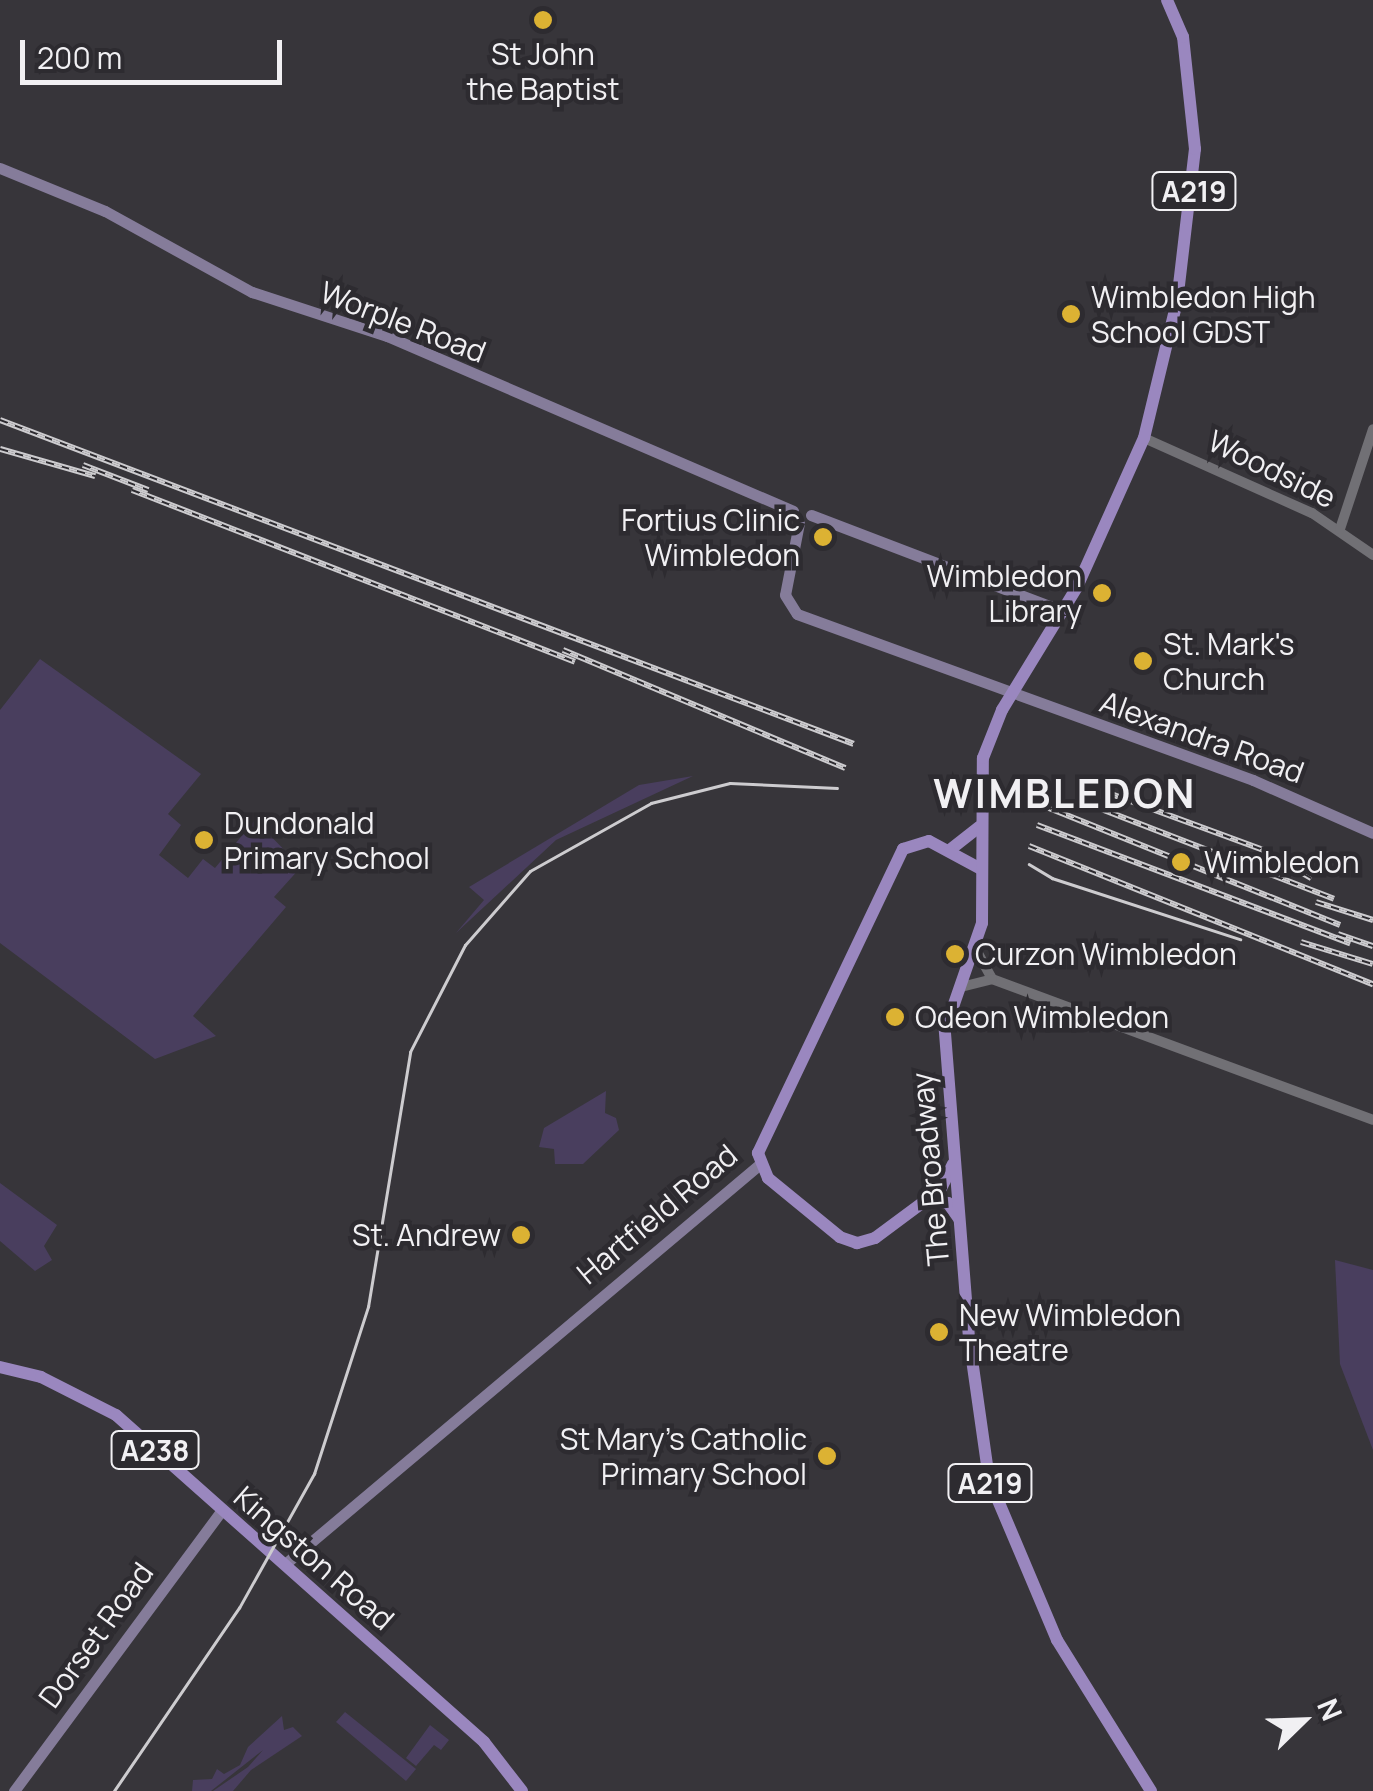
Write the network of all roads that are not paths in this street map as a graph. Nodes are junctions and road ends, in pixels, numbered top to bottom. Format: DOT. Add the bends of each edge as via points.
graph roads {
  1 [pos="1167,0"];
  2 [pos="0,168"];
  3 [pos="1373,429"];
  4 [pos="1141,440"];
  5 [pos="796,517"];
  6 [pos="1340,530"];
  7 [pos="1373,555"];
  8 [pos="1062,611"];
  9 [pos="1012,694"];
  10 [pos="979,827"];
  11 [pos="1373,832"];
  12 [pos="951,850"];
  13 [pos="980,869"];
  14 [pos="976,948"];
  15 [pos="992,979"];
  16 [pos="961,987"];
  17 [pos="1373,1120"];
  18 [pos="953,1161"];
  19 [pos="760,1164"];
  20 [pos="926,1199"];
  21 [pos="960,1221"];
  22 [pos="0,1367"];
  23 [pos="221,1511"];
  24 [pos="284,1564"];
  25 [pos="14,1791"];
  26 [pos="522,1791"];
  27 [pos="1151,1791"];
  1 -- 4 [label="main road, A219" via="1183,37 1194,184 1180,288"];
  2 -- 5 [label="main road, Worple Road" via="105,211 252,292 387,336"];
  3 -- 6 [label="street"];
  4 -- 6 [label="street, Woodside"];
  4 -- 8 [label="main road, A219"];
  5 -- 8 [label="main road" via="811,515"];
  5 -- 9 [label="main road, Alexandra Road" via="787,606"];
  6 -- 7 [label="street, Woodside"];
  8 -- 9 [label="main road, A219"];
  9 -- 10 [label="main road, A219" via="983,758"];
  9 -- 11 [label="main road, Alexandra Road" via="1252,780"];
  10 -- 12 [label="main road"];
  10 -- 13 [label="main road, A219"];
  12 -- 13 [label="main road"];
  12 -- 19 [label="main road, Hartfield Road" via="929,841 903,848 762,1136"];
  13 -- 14 [label="main road, The Broadway / A219"];
  14 -- 15 [label="street"];
  14 -- 16 [label="main road, The Broadway / A219"];
  15 -- 16 [label="street"];
  15 -- 17 [label="street"];
  16 -- 18 [label="main road, The Broadway / A219" via="945,1030"];
  18 -- 20 [label="main road" via="948,1182"];
  18 -- 21 [label="main road, The Broadway / A219"];
  19 -- 20 [label="main road" via="768,1178 848,1241 875,1238"];
  19 -- 24 [label="main road, Hartfield Road"];
  20 -- 21 [label="main road" via="948,1203"];
  21 -- 27 [label="main road, The Broadway / A219" via="989,1480 1056,1640"];
  22 -- 23 [label="main road, Kingston Road / A238" via="37,1375 102,1405"];
  23 -- 24 [label="main road, Kingston Road / A238"];
  23 -- 25 [label="main road, Dorset Road"];
  24 -- 26 [label="main road, Kingston Road / A238" via="490,1748"];
}
